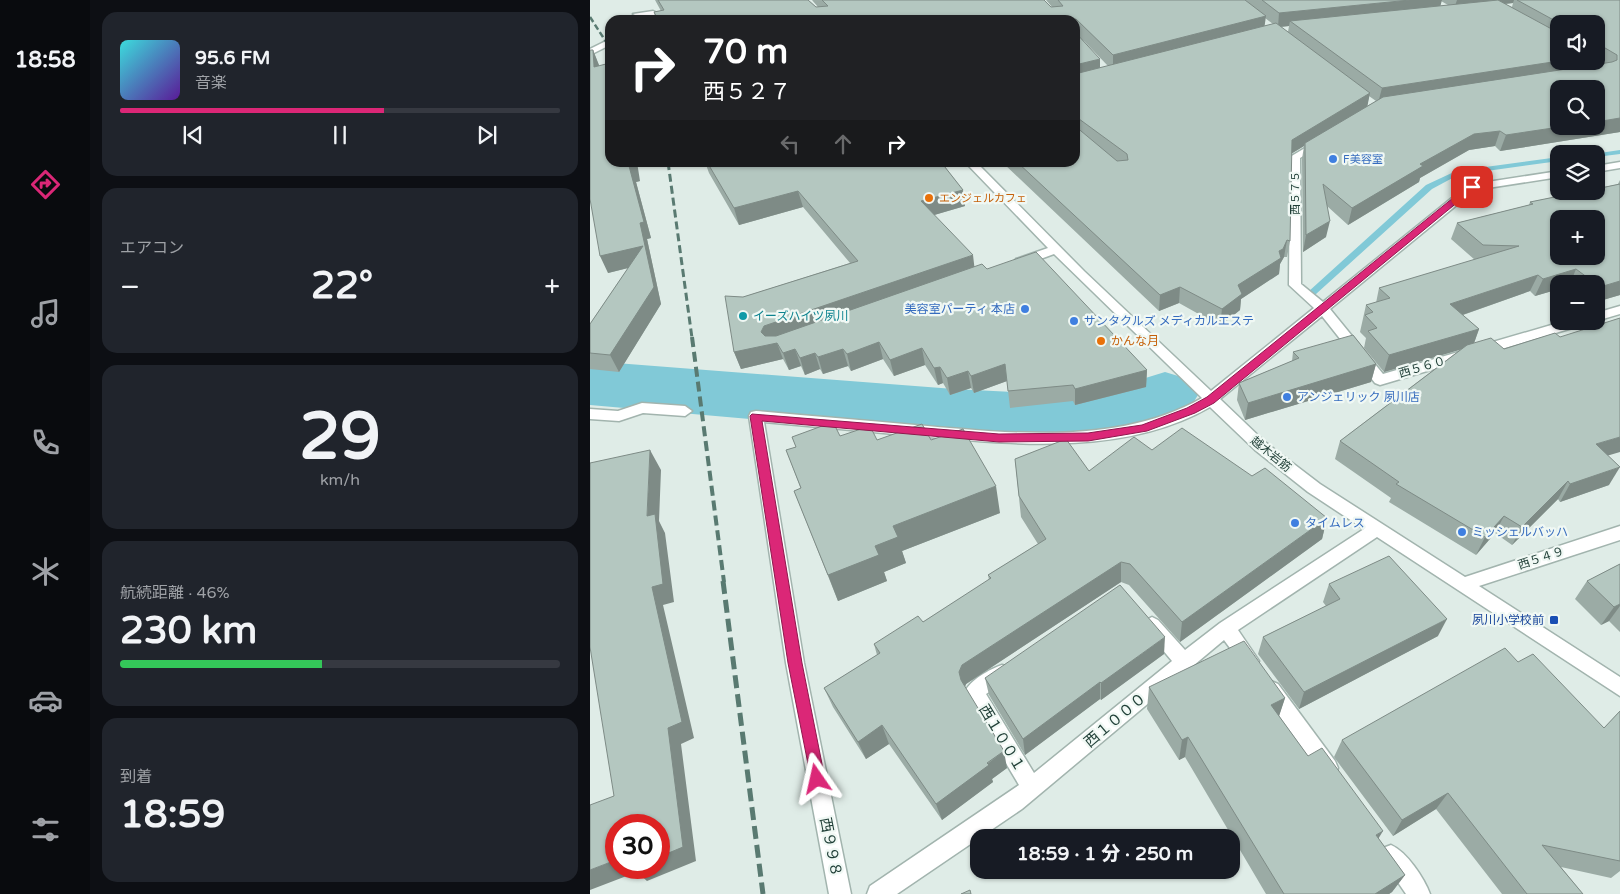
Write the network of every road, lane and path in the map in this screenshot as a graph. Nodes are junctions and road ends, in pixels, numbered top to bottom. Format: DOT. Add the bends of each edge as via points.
graph roads {
  1 [pos="637,13"];
  2 [pos="652,15"];
  3 [pos="605,44"];
  4 [pos="590,52"];
  5 [pos="1328,137"];
  6 [pos="1620,165"];
  7 [pos="975,167"];
  8 [pos="1605,168"];
  9 [pos="1550,175"];
  10 [pos="1056,249"];
  11 [pos="1010,266"];
  12 [pos="1323,309"];
  13 [pos="1620,310"];
  14 [pos="1605,314"];
  15 [pos="1550,330"];
  16 [pos="1207,397"];
  17 [pos="685,411"];
  18 [pos="590,414"];
  19 [pos="1377,529"];
  20 [pos="1620,533"];
  21 [pos="1463,585"];
  22 [pos="1140,612"];
  23 [pos="1226,628"];
  24 [pos="1184,662"];
  25 [pos="1015,664"];
  26 [pos="1620,687"];
  27 [pos="1337,781"];
  28 [pos="1032,788"];
  29 [pos="1378,838"];
  30 [pos="840,894"];
  31 [pos="878,894"];
  32 [pos="1419,894"];
  1 -- 2 [label="street"];
  3 -- 4 [label="street"];
  5 -- 12 [label="street, 西５７５" via="1295,157 1295,285"];
  6 -- 8 [label="street"];
  7 -- 10 [label="street, 越木岩筋"];
  9 -- 12 [label="street" via="1472,187"];
  10 -- 11 [label="street"];
  10 -- 16 [label="street, 越木岩筋"];
  12 -- 15 [label="street, 西５６０" via="1380,380"];
  12 -- 16 [label="street"];
  13 -- 14 [label="street"];
  16 -- 19 [label="street, 越木岩筋" via="1260,446 1306,482"];
  16 -- 30 [label="street, 西９９８" via="1191,411 1143,429 1062,438 999,438 756,416 795,663"];
  17 -- 18 [label="street" via="642,408 619,416"];
  19 -- 21 [label="street, 越木岩筋"];
  19 -- 23 [label="street, 西１０００"];
  20 -- 21 [label="street, 西５４９"];
  21 -- 26 [label="street, 越木岩筋"];
  22 -- 24 [label="street"];
  23 -- 24 [label="street, 西１０００"];
  23 -- 27 [label="street"];
  24 -- 28 [label="street, 西１０００"];
  25 -- 28 [label="street, 西１００１" via="974,692"];
  28 -- 31 [label="street, 西１０００"];
  29 -- 32 [label="street"];
}
